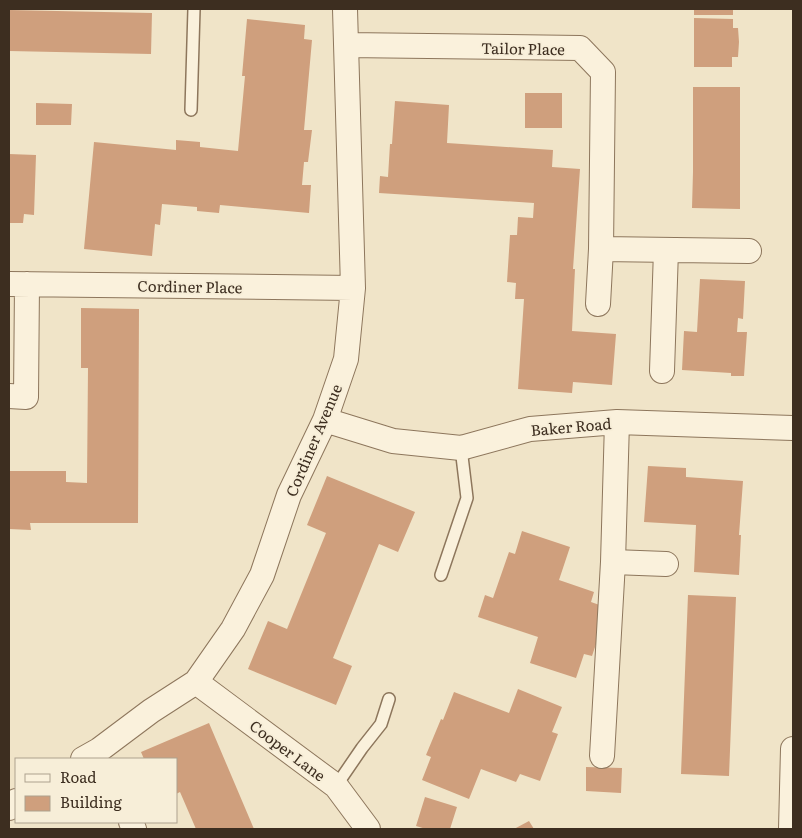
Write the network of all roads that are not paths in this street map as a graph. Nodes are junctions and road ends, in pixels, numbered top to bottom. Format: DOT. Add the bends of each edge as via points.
graph roads {
  1 [pos="194,9"];
  2 [pos="345,9"];
  3 [pos="347,46"];
  4 [pos="191,110"];
  5 [pos="601,249"];
  6 [pos="666,250"];
  7 [pos="750,250"];
  8 [pos="18,284"];
  9 [pos="352,288"];
  10 [pos="598,304"];
  11 [pos="662,371"];
  12 [pos="9,396"];
  13 [pos="326,420"];
  14 [pos="617,422"];
  15 [pos="793,428"];
  16 [pos="461,448"];
  17 [pos="613,562"];
  18 [pos="666,564"];
  19 [pos="441,575"];
  20 [pos="196,682"];
  21 [pos="389,700"];
  22 [pos="793,749"];
  23 [pos="95,756"];
  24 [pos="602,756"];
  25 [pos="336,786"];
  26 [pos="787,827"];
  27 [pos="368,829"];
  1 -- 4 [label="lane"];
  2 -- 3 [label="street, Cordiner Avenue"];
  3 -- 5 [label="street, Tailor Place" via="580,48 604,72"];
  3 -- 9 [label="street, Cordiner Avenue"];
  5 -- 6 [label="street"];
  5 -- 10 [label="street, Tailor Place"];
  6 -- 7 [label="street"];
  6 -- 11 [label="street"];
  8 -- 9 [label="street, Cordiner Place"];
  8 -- 12 [label="street, Cordiner Place" via="26,397"];
  9 -- 13 [label="street, Cordiner Avenue" via="346,359"];
  13 -- 16 [label="street, Baker Road" via="392,441"];
  13 -- 20 [label="street, Cordiner Avenue" via="289,496 262,575 233,629"];
  14 -- 15 [label="street, Baker Road"];
  14 -- 16 [label="street, Baker Road" via="530,429"];
  14 -- 17 [label="street"];
  16 -- 19 [label="lane" via="467,498"];
  17 -- 18 [label="street"];
  17 -- 24 [label="street"];
  20 -- 23 [label="street, Cordiner Avenue"];
  20 -- 25 [label="street, Cooper Lane"];
  21 -- 25 [label="lane" via="381,724"];
  22 -- 26 [label="street"];
  25 -- 27 [label="street, Cooper Lane"];
}
